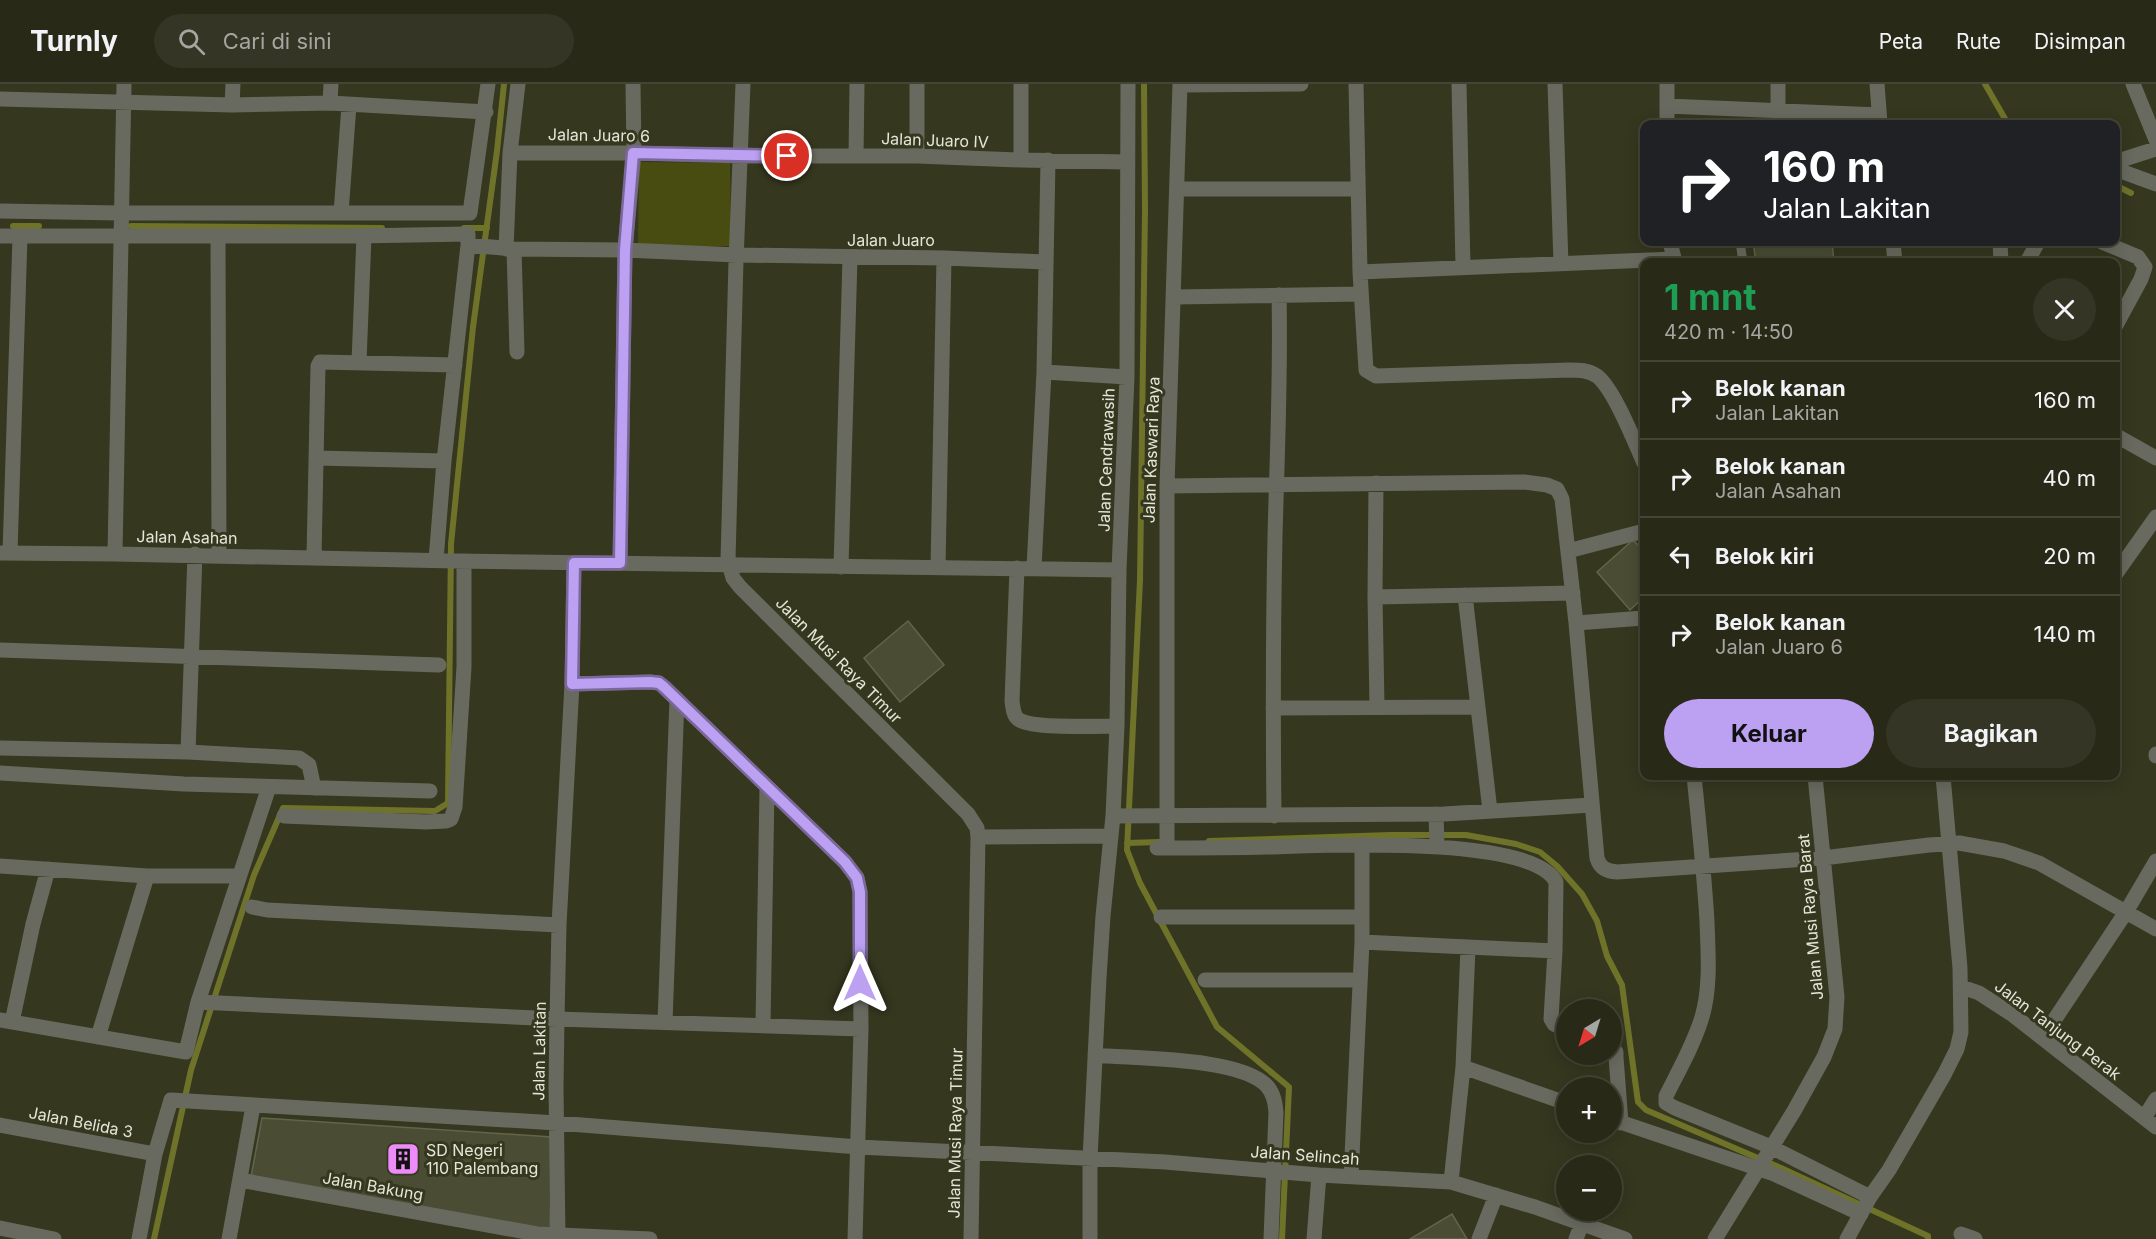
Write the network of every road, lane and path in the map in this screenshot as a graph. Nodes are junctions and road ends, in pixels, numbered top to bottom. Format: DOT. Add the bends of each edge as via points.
graph roads {
  1 [pos="124,84"];
  2 [pos="233,84"];
  3 [pos="331,84"];
  4 [pos="488,84"];
  5 [pos="518,84"];
  6 [pos="633,84"];
  7 [pos="743,84"];
  8 [pos="857,84"];
  9 [pos="917,84"];
  10 [pos="1021,84"];
  11 [pos="1128,84"];
  12 [pos="1301,84"];
  13 [pos="1356,84"];
  14 [pos="1459,84"];
  15 [pos="1555,84"];
  16 [pos="1667,84"];
  17 [pos="1778,84"];
  18 [pos="1877,84"];
  19 [pos="2133,84"];
  20 [pos="1180,85"];
  21 [pos="0,99"];
  22 [pos="123,103"];
  23 [pos="330,103"];
  24 [pos="232,105"];
  25 [pos="349,105"];
  26 [pos="1667,106"];
  27 [pos="1778,110"];
  28 [pos="486,112"];
  29 [pos="1667,120"];
  30 [pos="1879,120"];
  31 [pos="2156,140"];
  32 [pos="2156,149"];
  33 [pos="510,153"];
  34 [pos="633,153"];
  35 [pos="741,156"];
  36 [pos="856,156"];
  37 [pos="918,156"];
  38 [pos="1021,160"];
  39 [pos="1048,160"];
  40 [pos="2120,160"];
  41 [pos="1127,162"];
  42 [pos="2120,171"];
  43 [pos="2156,184"];
  44 [pos="1177,189"];
  45 [pos="1358,189"];
  46 [pos="2,211"];
  47 [pos="120,213"];
  48 [pos="340,213"];
  49 [pos="470,231"];
  50 [pos="8,236"];
  51 [pos="120,236"];
  52 [pos="218,236"];
  53 [pos="364,236"];
  54 [pos="2112,246"];
  55 [pos="505,249"];
  56 [pos="625,250"];
  57 [pos="737,255"];
  58 [pos="850,258"];
  59 [pos="944,258"];
  60 [pos="1046,262"];
  61 [pos="1640,262"];
  62 [pos="1561,264"];
  63 [pos="1463,267"];
  64 [pos="1360,272"];
  65 [pos="1361,294"];
  66 [pos="1280,295"];
  67 [pos="1174,297"];
  68 [pos="2120,318"];
  69 [pos="517,352"];
  70 [pos="359,362"];
  71 [pos="455,365"];
  72 [pos="1044,372"];
  73 [pos="1127,377"];
  74 [pos="2120,438"];
  75 [pos="1640,455"];
  76 [pos="316,458"];
  77 [pos="2156,458"];
  78 [pos="444,461"];
  79 [pos="1376,483"];
  80 [pos="1277,484"];
  81 [pos="1167,486"];
  82 [pos="2156,517"];
  83 [pos="1640,532"];
  84 [pos="1568,551"];
  85 [pos="5,553"];
  86 [pos="115,554"];
  87 [pos="195,554"];
  88 [pos="219,555"];
  89 [pos="314,557"];
  90 [pos="449,561"];
  91 [pos="574,563"];
  92 [pos="620,563"];
  93 [pos="730,565"];
  94 [pos="841,567"];
  95 [pos="938,568"];
  96 [pos="1017,568"];
  97 [pos="1034,568"];
  98 [pos="2120,568"];
  99 [pos="1119,570"];
  100 [pos="1573,593"];
  101 [pos="1465,595"];
  102 [pos="1375,597"];
  103 [pos="1640,618"];
  104 [pos="1576,623"];
  105 [pos="0,650"];
  106 [pos="192,658"];
  107 [pos="439,665"];
  108 [pos="572,684"];
  109 [pos="677,699"];
  110 [pos="1377,706"];
  111 [pos="1478,707"];
  112 [pos="1273,708"];
  113 [pos="1117,726"];
  114 [pos="0,748"];
  115 [pos="188,752"];
  116 [pos="0,773"];
  117 [pos="1694,780"];
  118 [pos="1815,780"];
  119 [pos="1943,780"];
  120 [pos="268,787"];
  121 [pos="314,788"];
  122 [pos="767,788"];
  123 [pos="430,791"];
  124 [pos="1592,805"];
  125 [pos="1490,811"];
  126 [pos="284,816"];
  127 [pos="1274,816"];
  128 [pos="1118,817"];
  129 [pos="1436,818"];
  130 [pos="1111,836"];
  131 [pos="978,837"];
  132 [pos="1165,838"];
  133 [pos="1949,843"];
  134 [pos="1362,844"];
  135 [pos="1437,844"];
  136 [pos="1823,858"];
  137 [pos="2156,861"];
  138 [pos="0,866"];
  139 [pos="1704,866"];
  140 [pos="48,870"];
  141 [pos="147,876"];
  142 [pos="239,876"];
  143 [pos="252,907"];
  144 [pos="2126,912"];
  145 [pos="1161,917"];
  146 [pos="1362,917"];
  147 [pos="560,925"];
  148 [pos="2156,929"];
  149 [pos="1362,942"];
  150 [pos="1468,948"];
  151 [pos="1555,951"];
  152 [pos="1205,980"];
  153 [pos="1360,980"];
  154 [pos="1962,987"];
  155 [pos="200,1002"];
  156 [pos="557,1019"];
  157 [pos="6,1021"];
  158 [pos="665,1022"];
  159 [pos="763,1025"];
  160 [pos="1556,1025"];
  161 [pos="861,1029"];
  162 [pos="98,1037"];
  163 [pos="2043,1037"];
  164 [pos="1095,1055"];
  165 [pos="1463,1067"];
  166 [pos="2156,1099"];
  167 [pos="1556,1100"];
  168 [pos="254,1106"];
  169 [pos="1622,1123"];
  170 [pos="2150,1123"];
  171 [pos="557,1124"];
  172 [pos="0,1125"];
  173 [pos="858,1147"];
  174 [pos="1770,1149"];
  175 [pos="155,1154"];
  176 [pos="973,1154"];
  177 [pos="1090,1159"];
  178 [pos="1759,1167"];
  179 [pos="1278,1171"];
  180 [pos="1313,1174"];
  181 [pos="1351,1177"];
  182 [pos="240,1180"];
  183 [pos="1451,1182"];
  184 [pos="1496,1196"];
  185 [pos="1866,1205"];
  186 [pos="1582,1223"];
  187 [pos="0,1228"];
  188 [pos="558,1237"];
  189 [pos="54,1239"];
  190 [pos="139,1239"];
  191 [pos="229,1239"];
  192 [pos="650,1239"];
  193 [pos="855,1239"];
  194 [pos="971,1239"];
  195 [pos="1090,1239"];
  196 [pos="1271,1239"];
  197 [pos="1314,1239"];
  198 [pos="1479,1239"];
  199 [pos="1576,1239"];
  200 [pos="1625,1239"];
  201 [pos="1715,1239"];
  202 [pos="1847,1239"];
  1 -- 22 [label="street, Jalan Asahan"];
  2 -- 24 [label="street"];
  3 -- 23 [label="street"];
  4 -- 28 [label="street"];
  5 -- 33 [label="street"];
  6 -- 34 [label="street"];
  7 -- 35 [label="street, Jalan Musi Raya Timur"];
  8 -- 36 [label="street"];
  9 -- 37 [label="street"];
  10 -- 38 [label="street"];
  11 -- 41 [label="street, Jalan Cendrawasih"];
  12 -- 20 [label="street"];
  13 -- 45 [label="street"];
  14 -- 63 [label="street"];
  15 -- 62 [label="street"];
  16 -- 26 [label="street"];
  17 -- 27 [label="street"];
  18 -- 30 [label="street"];
  19 -- 31 [label="street"];
  20 -- 44 [label="street, Jalan Kaswari Raya"];
  21 -- 22 [label="street"];
  22 -- 24 [label="street"];
  22 -- 47 [label="street, Jalan Asahan"];
  23 -- 24 [label="street"];
  23 -- 25 [label="street"];
  25 -- 28 [label="street"];
  25 -- 48 [label="street"];
  26 -- 27 [label="street"];
  26 -- 29 [label="street"];
  27 -- 30 [label="street"];
  28 -- 49 [label="street"];
  32 -- 40 [label="street"];
  33 -- 34 [label="street, Jalan Juaro 6"];
  33 -- 55 [label="street"];
  34 -- 35 [label="street, Jalan Juaro 6"];
  34 -- 56 [label="street"];
  35 -- 36 [label="street, Jalan Juaro IV"];
  35 -- 57 [label="street, Jalan Musi Raya Timur"];
  36 -- 37 [label="street, Jalan Juaro IV"];
  37 -- 38 [label="street, Jalan Juaro IV"];
  38 -- 39 [label="street, Jalan Juaro IV"];
  39 -- 41 [label="street, Jalan Juaro IV"];
  39 -- 60 [label="street"];
  41 -- 73 [label="street, Jalan Cendrawasih"];
  42 -- 43 [label="street"];
  44 -- 45 [label="street"];
  44 -- 67 [label="street, Jalan Kaswari Raya"];
  45 -- 64 [label="street"];
  46 -- 47 [label="street"];
  46 -- 50 [label="street"];
  47 -- 48 [label="street"];
  47 -- 51 [label="street, Jalan Asahan"];
  48 -- 49 [label="street"];
  49 -- 53 [label="street"];
  49 -- 55 [label="street, Jalan Juaro"];
  49 -- 71 [label="street"];
  50 -- 51 [label="street"];
  50 -- 85 [label="street"];
  51 -- 52 [label="street"];
  51 -- 86 [label="street, Jalan Asahan"];
  52 -- 53 [label="street"];
  52 -- 88 [label="street"];
  53 -- 70 [label="street"];
  54 -- 68 [label="street" via="2138,257 2145,267"];
  55 -- 56 [label="street, Jalan Juaro"];
  55 -- 69 [label="street"];
  56 -- 57 [label="street, Jalan Juaro"];
  56 -- 92 [label="street"];
  57 -- 58 [label="street, Jalan Juaro"];
  57 -- 93 [label="street, Jalan Musi Raya Timur" via="727,552"];
  58 -- 59 [label="street, Jalan Juaro"];
  58 -- 94 [label="street"];
  59 -- 60 [label="street, Jalan Juaro"];
  59 -- 95 [label="street"];
  60 -- 72 [label="street"];
  61 -- 62 [label="street"];
  62 -- 63 [label="street"];
  63 -- 64 [label="street"];
  64 -- 65 [label="street"];
  65 -- 66 [label="street"];
  65 -- 75 [label="street" via="1365,368 1370,374 1590,372 1603,382"];
  66 -- 67 [label="street"];
  66 -- 80 [label="street"];
  67 -- 81 [label="street, Jalan Kaswari Raya"];
  70 -- 71 [label="street"];
  70 -- 76 [label="street" via="320,362 318,366"];
  71 -- 78 [label="street"];
  72 -- 73 [label="street"];
  72 -- 97 [label="street"];
  73 -- 99 [label="street, Jalan Cendrawasih"];
  74 -- 77 [label="street"];
  76 -- 78 [label="street"];
  76 -- 89 [label="street"];
  78 -- 90 [label="street"];
  79 -- 80 [label="street"];
  79 -- 84 [label="street" via="1524,482 1553,487 1562,499"];
  79 -- 102 [label="street"];
  80 -- 81 [label="street"];
  80 -- 112 [label="street"];
  81 -- 132 [label="street, Jalan Kaswari Raya"];
  82 -- 98 [label="street"];
  83 -- 84 [label="street"];
  84 -- 100 [label="street"];
  85 -- 86 [label="street"];
  86 -- 87 [label="street, Jalan Asahan"];
  87 -- 88 [label="street, Jalan Asahan"];
  87 -- 106 [label="street"];
  88 -- 89 [label="street, Jalan Asahan"];
  89 -- 90 [label="street, Jalan Asahan"];
  90 -- 91 [label="street, Jalan Asahan"];
  90 -- 126 [label="street" via="464,667 451,819 426,822"];
  91 -- 92 [label="street, Jalan Asahan"];
  91 -- 108 [label="street, Jalan Lakitan"];
  92 -- 93 [label="street, Jalan Asahan"];
  93 -- 94 [label="street, Jalan Asahan"];
  93 -- 131 [label="street, Jalan Musi Raya Timur" via="740,587 969,814"];
  94 -- 95 [label="street, Jalan Asahan"];
  95 -- 96 [label="street, Jalan Asahan"];
  96 -- 97 [label="street, Jalan Asahan"];
  96 -- 113 [label="street" via="1012,701 1016,716 1041,724"];
  97 -- 99 [label="street, Jalan Asahan"];
  99 -- 113 [label="street, Jalan Cendrawasih"];
  100 -- 101 [label="street"];
  100 -- 104 [label="street"];
  101 -- 102 [label="street"];
  101 -- 111 [label="street"];
  102 -- 110 [label="street"];
  103 -- 104 [label="street"];
  104 -- 124 [label="street"];
  105 -- 106 [label="street"];
  106 -- 107 [label="street"];
  106 -- 115 [label="street"];
  108 -- 109 [label="street" via="659,683"];
  108 -- 147 [label="street, Jalan Lakitan"];
  109 -- 122 [label="street"];
  109 -- 158 [label="street"];
  110 -- 111 [label="street"];
  110 -- 112 [label="street"];
  111 -- 125 [label="street"];
  112 -- 127 [label="street"];
  113 -- 128 [label="street, Jalan Cendrawasih"];
  114 -- 115 [label="street"];
  115 -- 121 [label="street" via="299,758 309,765"];
  116 -- 120 [label="street"];
  117 -- 139 [label="street"];
  118 -- 136 [label="street, Jalan Musi Raya Barat"];
  119 -- 133 [label="street"];
  120 -- 121 [label="street"];
  120 -- 142 [label="street"];
  121 -- 123 [label="street"];
  122 -- 159 [label="street"];
  122 -- 161 [label="street" via="857,878"];
  124 -- 125 [label="street"];
  124 -- 139 [label="street" via="1597,858 1605,870"];
  125 -- 129 [label="street"];
  127 -- 129 [label="street"];
  127 -- 132 [label="street"];
  128 -- 130 [label="street, Jalan Cendrawasih"];
  128 -- 132 [label="street" via="1140,817"];
  129 -- 135 [label="street"];
  130 -- 131 [label="street"];
  130 -- 164 [label="street, Jalan Cendrawasih"];
  131 -- 176 [label="street, Jalan Musi Raya Timur"];
  132 -- 134 [label="street"];
  133 -- 136 [label="street"];
  133 -- 144 [label="street" via="2004,851 2032,860"];
  133 -- 154 [label="street"];
  134 -- 135 [label="street"];
  134 -- 146 [label="street"];
  135 -- 151 [label="street" via="1522,861 1552,876 1556,887"];
  136 -- 139 [label="street"];
  136 -- 174 [label="street, Jalan Musi Raya Barat" via="1837,997 1835,1029 1830,1046"];
  137 -- 144 [label="street"];
  138 -- 140 [label="street"];
  139 -- 174 [label="street" via="1707,996 1702,1018 1666,1102"];
  140 -- 141 [label="street"];
  140 -- 157 [label="street"];
  141 -- 142 [label="street"];
  141 -- 162 [label="street"];
  142 -- 155 [label="street"];
  143 -- 147 [label="street"];
  144 -- 148 [label="street"];
  144 -- 163 [label="street"];
  145 -- 146 [label="street"];
  146 -- 149 [label="street"];
  147 -- 156 [label="street, Jalan Lakitan"];
  149 -- 150 [label="street"];
  149 -- 153 [label="street"];
  150 -- 151 [label="street"];
  150 -- 165 [label="street"];
  151 -- 160 [label="street" via="1551,1019"];
  152 -- 153 [label="street"];
  153 -- 181 [label="street"];
  154 -- 163 [label="street, Jalan Tanjung Perak" via="1994,1002"];
  154 -- 185 [label="street" via="1957,1049"];
  155 -- 156 [label="street"];
  155 -- 162 [label="street" via="186,1052"];
  156 -- 158 [label="street"];
  156 -- 171 [label="street, Jalan Lakitan"];
  157 -- 162 [label="street"];
  158 -- 159 [label="street"];
  159 -- 161 [label="street"];
  161 -- 173 [label="street"];
  163 -- 170 [label="street, Jalan Tanjung Perak"];
  164 -- 177 [label="street, Jalan Cendrawasih"];
  164 -- 179 [label="street" via="1215,1065 1234,1068 1260,1080 1274,1098"];
  165 -- 167 [label="street"];
  165 -- 183 [label="street"];
  166 -- 170 [label="street"];
  168 -- 171 [label="street"];
  168 -- 175 [label="street" via="171,1100"];
  168 -- 182 [label="street"];
  169 -- 178 [label="street"];
  171 -- 173 [label="street, Jalan Lakitan"];
  171 -- 188 [label="street"];
  172 -- 175 [label="street, Jalan Belida 3"];
  173 -- 176 [label="street, Jalan Lakitan"];
  173 -- 193 [label="street"];
  174 -- 178 [label="street, Jalan Musi Raya Barat"];
  174 -- 185 [label="street"];
  175 -- 190 [label="street"];
  176 -- 177 [label="street, Jalan Selincah"];
  176 -- 194 [label="street, Jalan Musi Raya Timur"];
  177 -- 179 [label="street, Jalan Selincah"];
  177 -- 195 [label="street, Jalan Cendrawasih"];
  178 -- 185 [label="street"];
  178 -- 201 [label="street, Jalan Musi Raya Barat"];
  179 -- 180 [label="street, Jalan Selincah"];
  179 -- 196 [label="street"];
  180 -- 181 [label="street, Jalan Selincah"];
  180 -- 197 [label="street"];
  181 -- 183 [label="street, Jalan Selincah"];
  182 -- 188 [label="street, Jalan Bakung"];
  182 -- 191 [label="street"];
  183 -- 184 [label="street, Jalan Selincah"];
  184 -- 186 [label="street, Jalan Selincah"];
  184 -- 198 [label="street"];
  185 -- 202 [label="street"];
  186 -- 199 [label="street"];
  186 -- 200 [label="street, Jalan Selincah"];
  187 -- 189 [label="street"];
  188 -- 192 [label="street, Jalan Bakung"];
}
